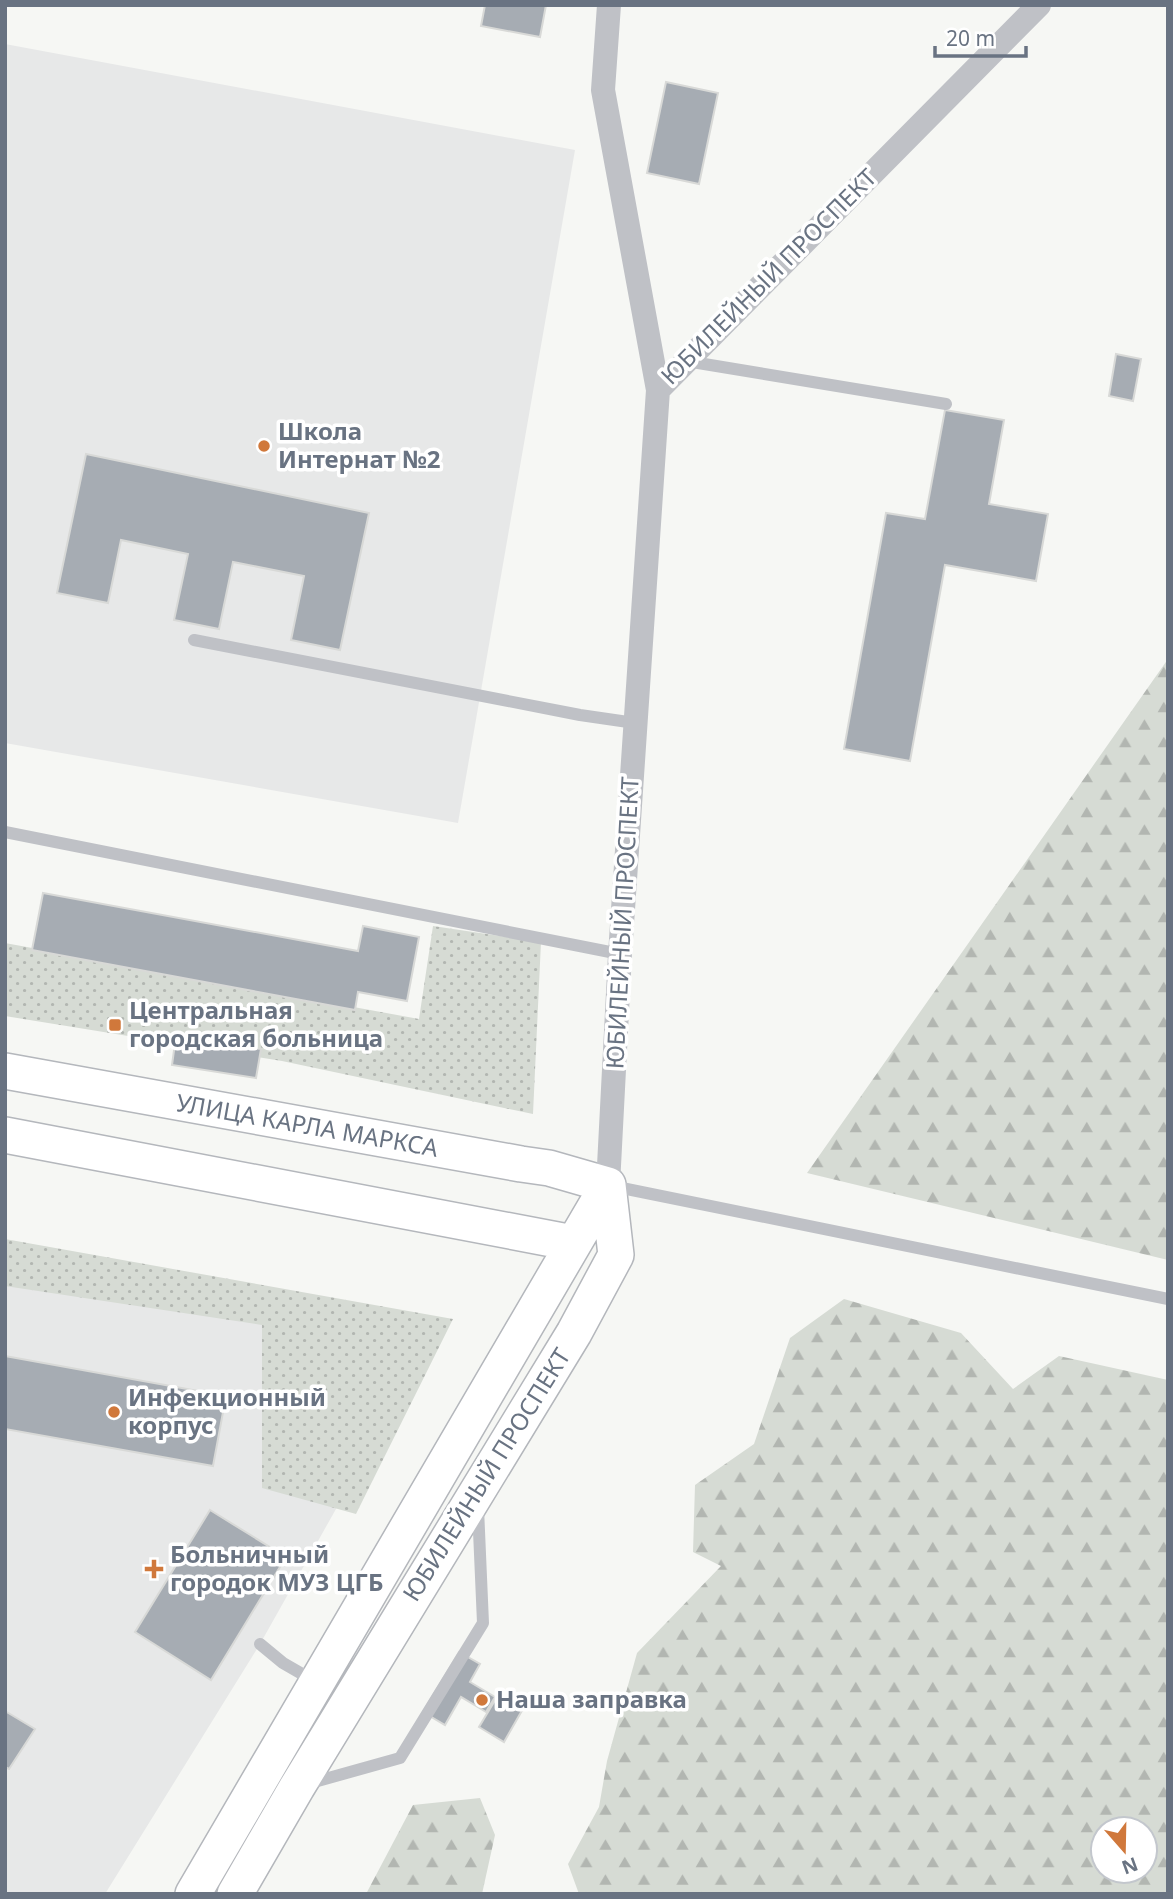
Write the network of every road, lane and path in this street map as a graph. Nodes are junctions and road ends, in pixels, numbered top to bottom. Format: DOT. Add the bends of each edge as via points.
graph roads {
  1 [pos="609,5"];
  2 [pos="1039,5"];
  3 [pos="685,361"];
  4 [pos="658,390"];
  5 [pos="946,404"];
  6 [pos="194,640"];
  7 [pos="635,723"];
  8 [pos="5,832"];
  9 [pos="620,954"];
  10 [pos="5,1071"];
  11 [pos="5,1135"];
  12 [pos="608,1185"];
  13 [pos="573,1243"];
  14 [pos="1168,1299"];
  15 [pos="478,1489"];
  16 [pos="260,1644"];
  17 [pos="316,1682"];
  18 [pos="297,1787"];
  19 [pos="203,1891"];
  20 [pos="235,1894"];
  1 -- 4 [label="street" via="603,90"];
  2 -- 3 [label="street, ЮБИЛЕЙНЫЙ ПРОСПЕКТ"];
  3 -- 4 [label="street, ЮБИЛЕЙНЫЙ ПРОСПЕКТ"];
  3 -- 5 [label="lane"];
  4 -- 7 [label="street, ЮБИЛЕЙНЫЙ ПРОСПЕКТ"];
  6 -- 7 [label="lane"];
  7 -- 9 [label="street, ЮБИЛЕЙНЫЙ ПРОСПЕКТ"];
  8 -- 9 [label="lane"];
  9 -- 12 [label="street, ЮБИЛЕЙНЫЙ ПРОСПЕКТ"];
  10 -- 12 [label="main road, УЛИЦА КАРЛА МАРКСА" via="549,1167"];
  11 -- 13 [label="main road"];
  12 -- 13 [label="main road"];
  12 -- 14 [label="lane"];
  12 -- 15 [label="main road, ЮБИЛЕЙНЫЙ ПРОСПЕКТ" via="617,1255"];
  13 -- 17 [label="main road"];
  15 -- 18 [label="main road, ЮБИЛЕЙНЫЙ ПРОСПЕКТ"];
  15 -- 18 [label="lane" via="483,1623 400,1758"];
  16 -- 17 [label="lane"];
  17 -- 19 [label="main road"];
  18 -- 20 [label="main road, ЮБИЛЕЙНЫЙ ПРОСПЕКТ"];
}
